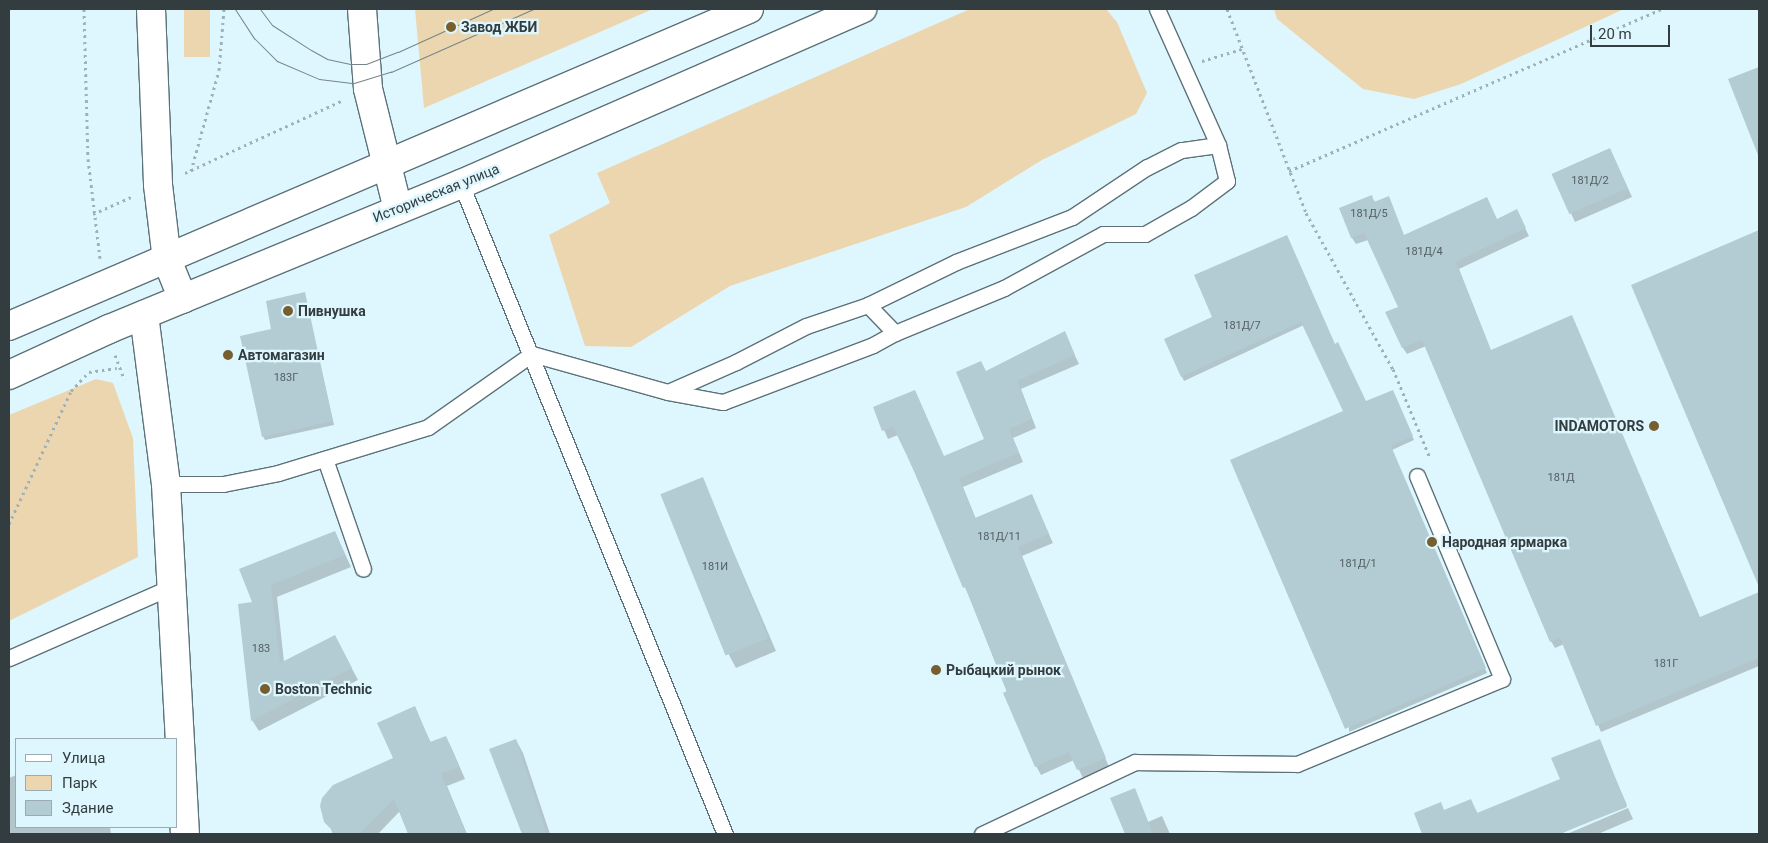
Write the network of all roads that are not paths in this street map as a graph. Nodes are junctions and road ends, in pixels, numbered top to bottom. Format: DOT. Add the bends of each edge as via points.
graph roads {
  1 [pos="151,9"];
  2 [pos="362,9"];
  3 [pos="749,9"];
  4 [pos="862,9"];
  5 [pos="1158,9"];
  6 [pos="1218,145"];
  7 [pos="386,165"];
  8 [pos="461,184"];
  9 [pos="398,209"];
  10 [pos="167,260"];
  11 [pos="182,300"];
  12 [pos="868,305"];
  13 [pos="144,315"];
  14 [pos="9,326"];
  15 [pos="895,333"];
  16 [pos="532,354"];
  17 [pos="9,375"];
  18 [pos="668,392"];
  19 [pos="325,458"];
  20 [pos="1417,476"];
  21 [pos="166,484"];
  22 [pos="363,569"];
  23 [pos="171,587"];
  24 [pos="9,658"];
  25 [pos="185,834"];
  26 [pos="725,834"];
  27 [pos="982,834"];
  1 -- 10 [label="main road" via="158,185"];
  2 -- 7 [label="main road" via="368,88"];
  3 -- 7 [label="main road"];
  4 -- 8 [label="main road, Историческая улица"];
  5 -- 6 [label="lane"];
  6 -- 12 [label="lane" via="1181,150 1147,167 1072,217 956,262"];
  6 -- 15 [label="lane" via="1227,181 1191,208 1145,234 1103,234 1004,288"];
  7 -- 9 [label="main road"];
  7 -- 10 [label="main road"];
  8 -- 9 [label="main road, Историческая улица"];
  8 -- 16 [label="lane"];
  9 -- 11 [label="main road, Историческая улица"];
  10 -- 11 [label="main road"];
  10 -- 14 [label="main road"];
  11 -- 13 [label="main road, Историческая улица"];
  12 -- 15 [label="lane"];
  12 -- 18 [label="lane" via="806,326"];
  13 -- 17 [label="main road, Историческая улица"];
  13 -- 21 [label="main road"];
  15 -- 18 [label="lane" via="873,345 723,402"];
  16 -- 18 [label="lane"];
  16 -- 19 [label="lane" via="428,427"];
  16 -- 26 [label="lane"];
  19 -- 21 [label="lane" via="278,473 223,484"];
  19 -- 22 [label="lane"];
  20 -- 27 [label="lane" via="1502,679 1297,764 1135,762"];
  21 -- 23 [label="main road"];
  23 -- 24 [label="lane"];
  23 -- 25 [label="main road"];
}
